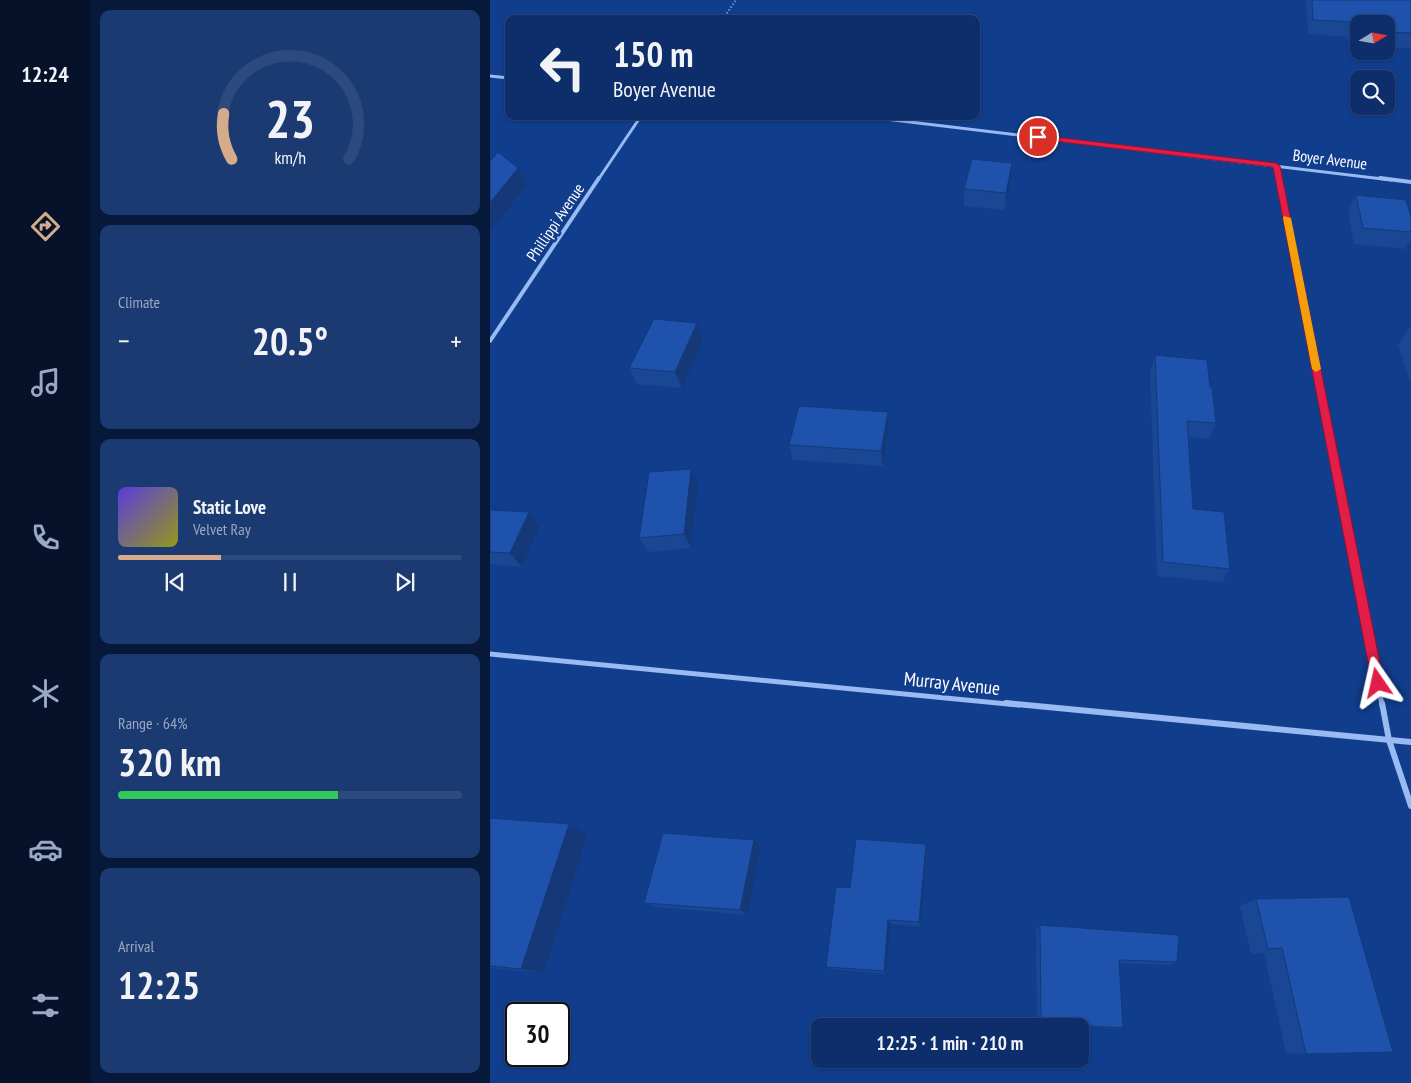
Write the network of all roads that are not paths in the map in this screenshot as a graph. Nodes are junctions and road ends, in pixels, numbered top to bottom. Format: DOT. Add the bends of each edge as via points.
graph roads {
  1 [pos="490,76"];
  2 [pos="505,78"];
  3 [pos="638,120"];
  4 [pos="893,120"];
  5 [pos="1276,166"];
  6 [pos="1411,182"];
  7 [pos="490,341"];
  8 [pos="490,654"];
  9 [pos="1390,740"];
  10 [pos="1411,742"];
  11 [pos="1411,806"];
  1 -- 2 [label="street"];
  3 -- 7 [label="street, Phillippi Avenue"];
  4 -- 5 [label="street, Boyer Avenue"];
  5 -- 6 [label="street, Boyer Avenue"];
  5 -- 9 [label="street"];
  8 -- 9 [label="street, Murray Avenue"];
  9 -- 10 [label="street, Murray Avenue"];
  9 -- 11 [label="street"];
}
